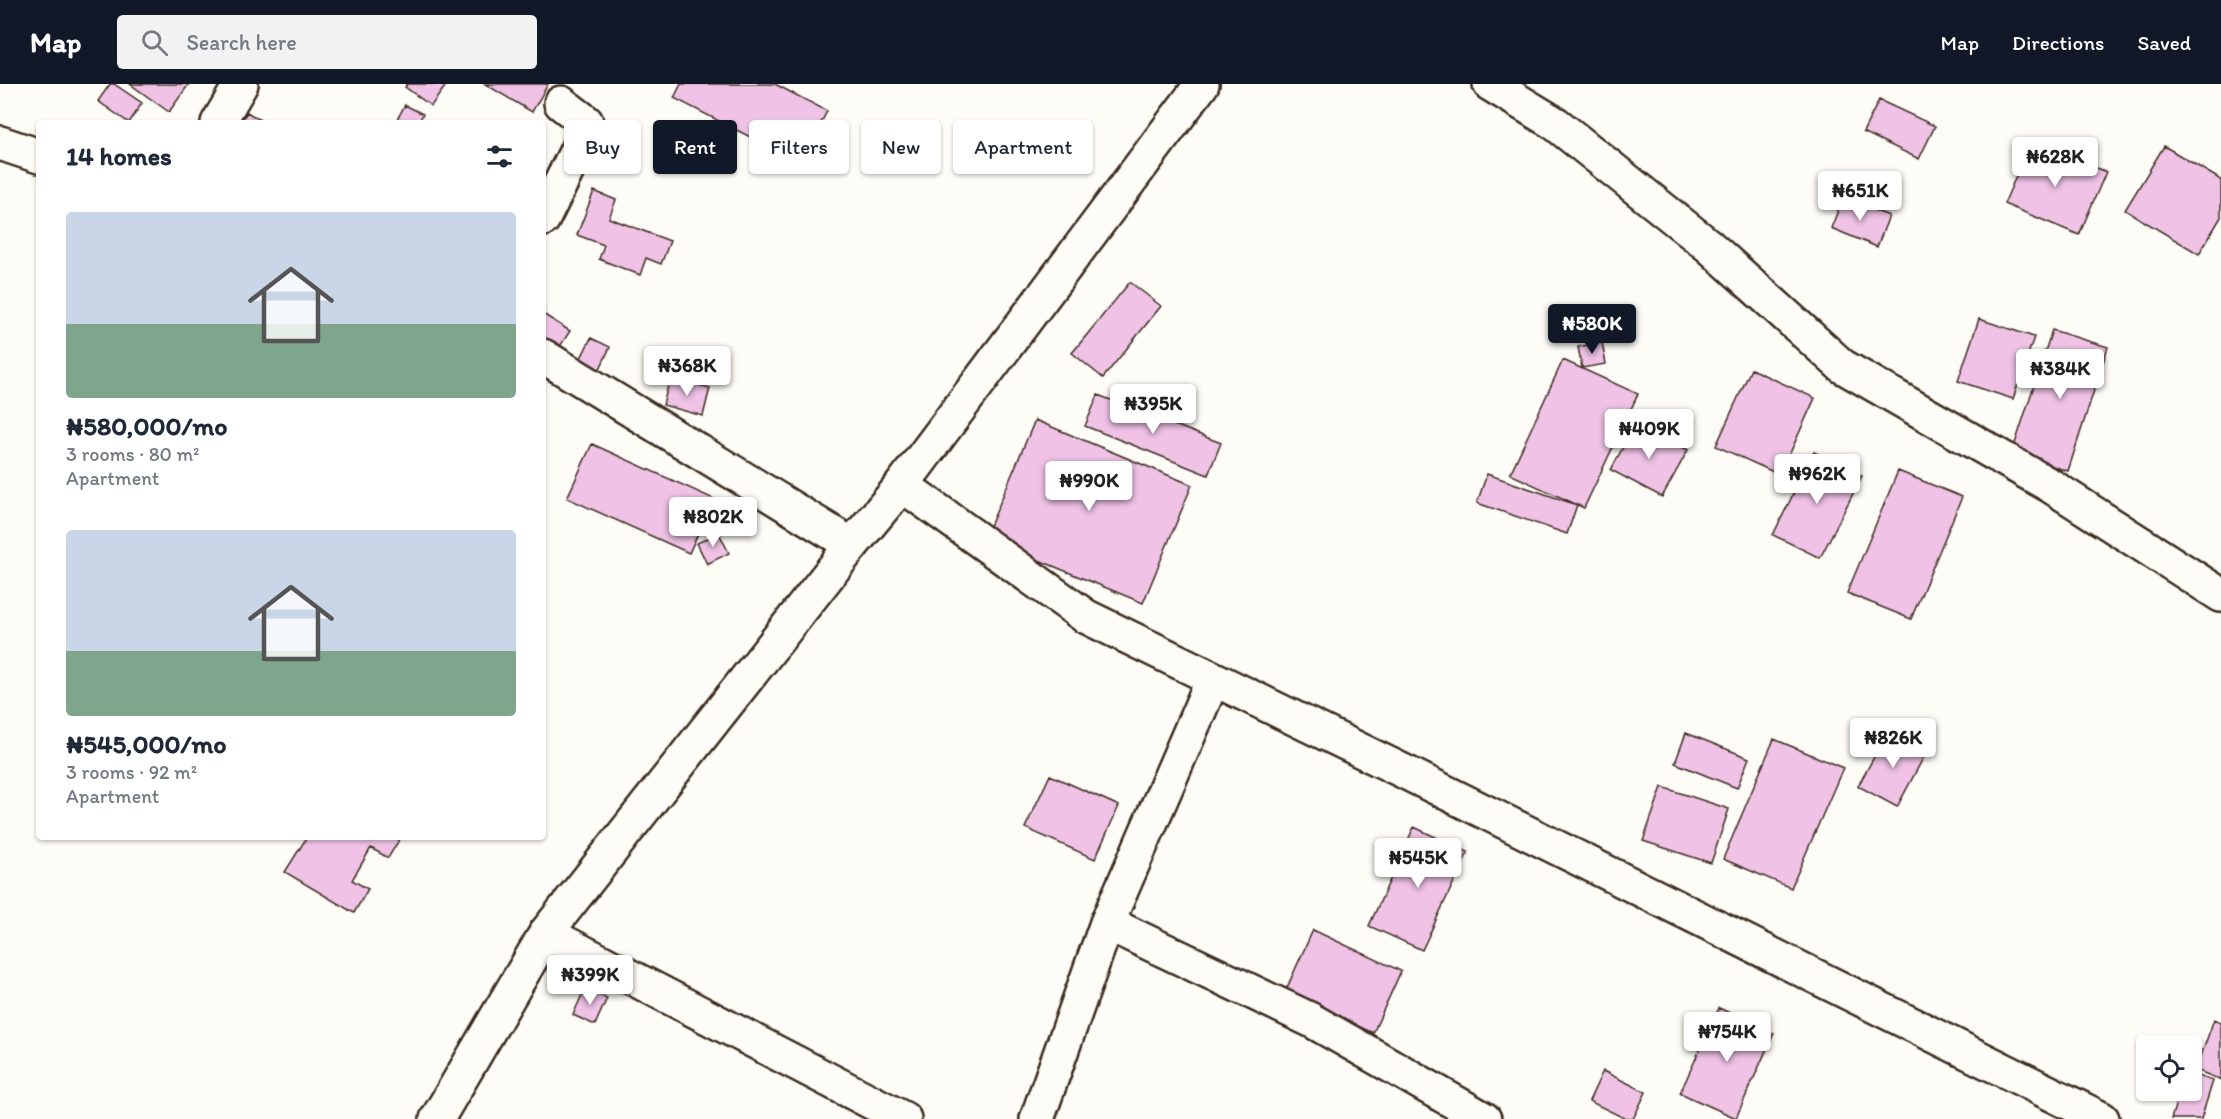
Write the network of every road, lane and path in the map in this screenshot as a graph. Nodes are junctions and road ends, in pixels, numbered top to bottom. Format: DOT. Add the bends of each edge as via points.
graph roads {
  1 [pos="241,84"];
  2 [pos="1202,84"];
  3 [pos="1490,84"];
  4 [pos="561,104"];
  5 [pos="220,120"];
  6 [pos="0,143"];
  7 [pos="36,155"];
  8 [pos="546,213"];
  9 [pos="546,358"];
  10 [pos="902,485"];
  11 [pos="852,545"];
  12 [pos="2221,595"];
  13 [pos="1213,679"];
  14 [pos="1107,923"];
  15 [pos="546,933"];
  16 [pos="438,1119"];
  17 [pos="904,1119"];
  18 [pos="1037,1119"];
  19 [pos="1484,1119"];
  20 [pos="2102,1119"];
  1 -- 5 [label="street"];
  2 -- 10 [label="street"];
  3 -- 12 [label="street" via="1556,124 1709,246 1842,366 2051,486"];
  4 -- 8 [label="street" via="586,122 588,135"];
  6 -- 7 [label="street"];
  9 -- 11 [label="street"];
  10 -- 11 [label="street"];
  10 -- 13 [label="street" via="1085,616"];
  11 -- 15 [label="street"];
  13 -- 14 [label="street"];
  13 -- 20 [label="street"];
  14 -- 18 [label="street"];
  14 -- 19 [label="street" via="1311,1020"];
  15 -- 16 [label="street"];
  15 -- 17 [label="street"];
}
